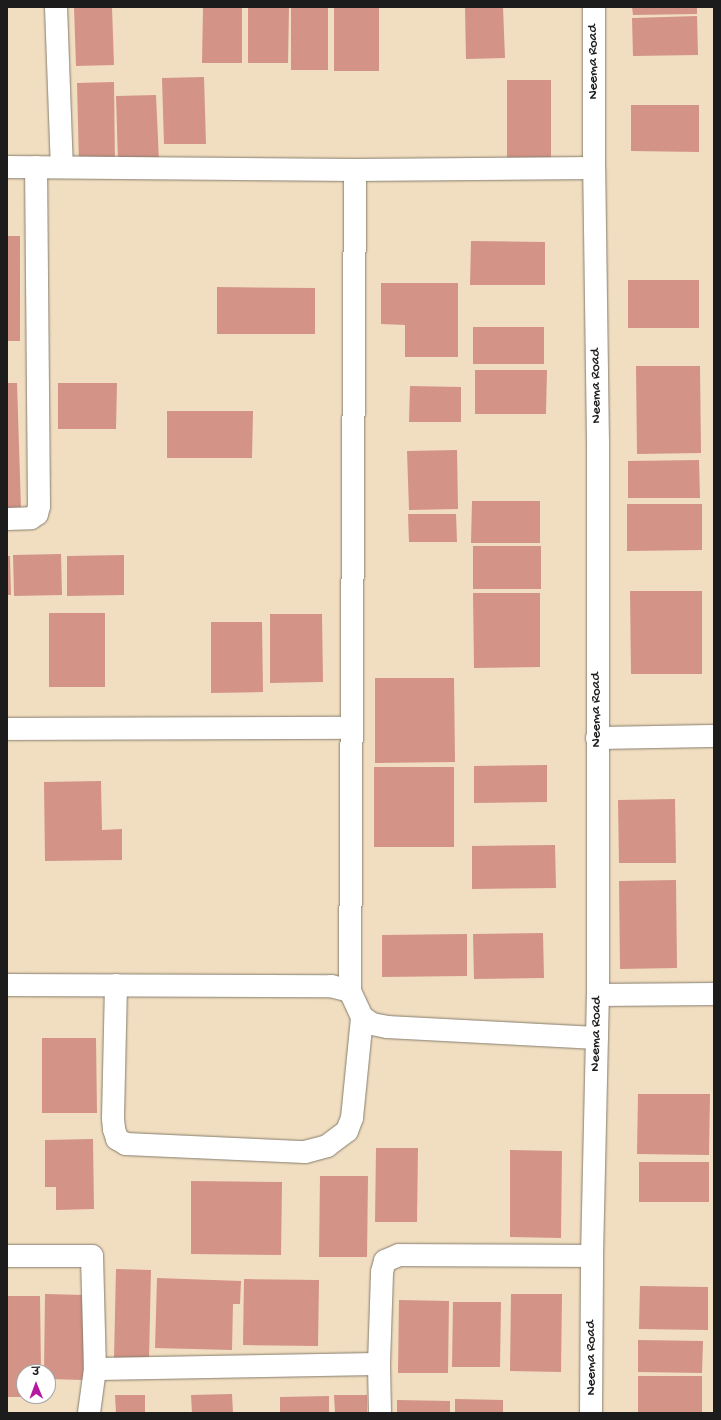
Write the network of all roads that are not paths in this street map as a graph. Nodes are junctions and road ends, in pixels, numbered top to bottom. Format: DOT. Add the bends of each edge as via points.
graph roads {
  1 [pos="56,7"];
  2 [pos="594,7"];
  3 [pos="7,167"];
  4 [pos="36,167"];
  5 [pos="62,167"];
  6 [pos="594,168"];
  7 [pos="355,170"];
  8 [pos="7,519"];
  9 [pos="352,728"];
  10 [pos="7,729"];
  11 [pos="714,736"];
  12 [pos="597,738"];
  13 [pos="7,984"];
  14 [pos="116,985"];
  15 [pos="350,991"];
  16 [pos="714,994"];
  17 [pos="598,995"];
  18 [pos="362,1017"];
  19 [pos="597,1038"];
  20 [pos="7,1256"];
  21 [pos="592,1256"];
  22 [pos="379,1364"];
  23 [pos="95,1369"];
  24 [pos="89,1413"];
  25 [pos="380,1413"];
  26 [pos="591,1413"];
  1 -- 5 [label="street"];
  2 -- 6 [label="street, Neema Road"];
  3 -- 4 [label="street"];
  4 -- 5 [label="street"];
  4 -- 8 [label="street" via="39,506 37,514 31,518"];
  5 -- 7 [label="street"];
  6 -- 7 [label="street"];
  6 -- 12 [label="street, Neema Road" via="598,443"];
  7 -- 9 [label="street"];
  9 -- 10 [label="street"];
  9 -- 15 [label="street"];
  11 -- 12 [label="street"];
  12 -- 17 [label="street, Neema Road"];
  13 -- 14 [label="street"];
  14 -- 15 [label="street" via="331,986"];
  14 -- 18 [label="street" via="113,1118 117,1139 126,1144 305,1152 327,1146 347,1131 352,1118"];
  15 -- 18 [label="street"];
  16 -- 17 [label="street"];
  17 -- 19 [label="street, Neema Road"];
  18 -- 19 [label="street" via="372,1024 387,1027"];
  19 -- 21 [label="street, Neema Road"];
  20 -- 23 [label="street" via="92,1256"];
  21 -- 22 [label="street" via="399,1255 390,1258 385,1262 382,1272"];
  21 -- 26 [label="street, Neema Road"];
  22 -- 23 [label="street"];
  22 -- 25 [label="street"];
  23 -- 24 [label="street"];
}
